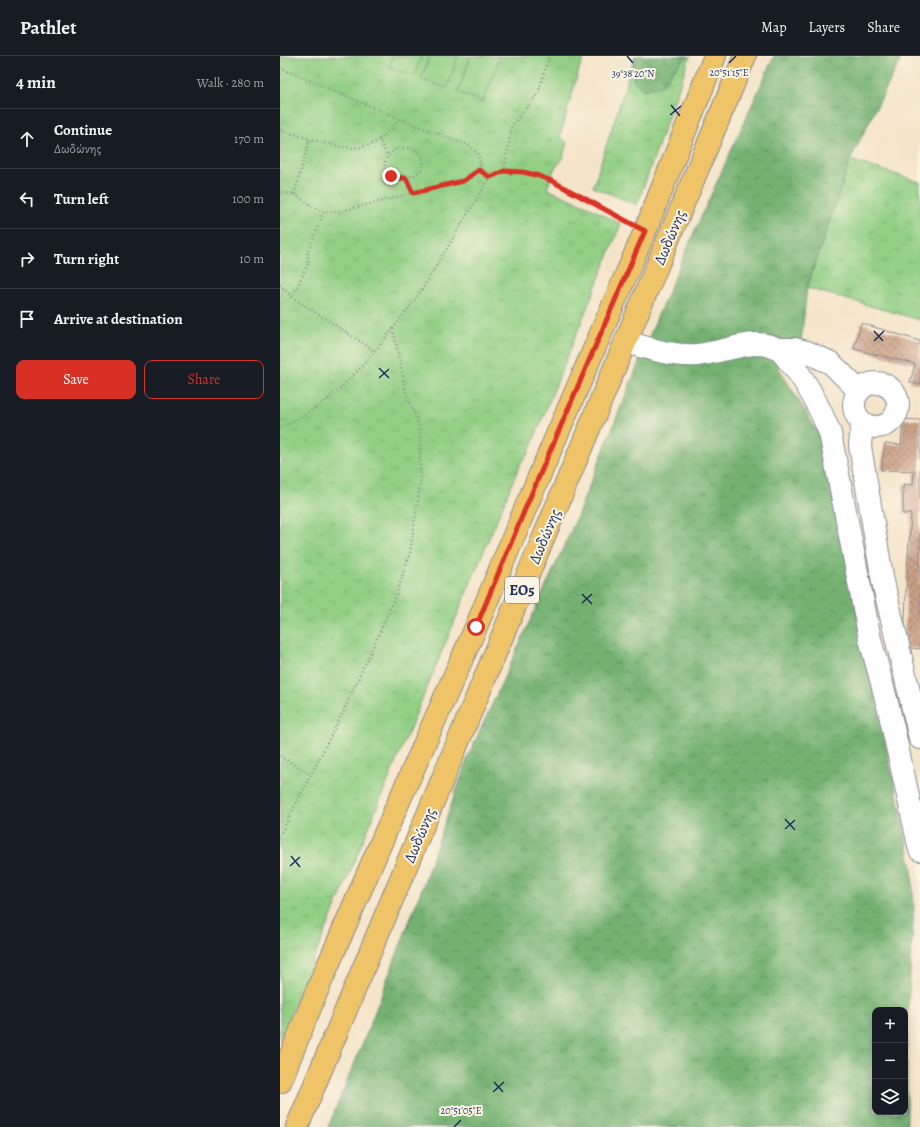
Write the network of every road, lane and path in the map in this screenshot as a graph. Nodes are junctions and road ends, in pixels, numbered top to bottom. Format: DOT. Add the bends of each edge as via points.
graph roads {
  1 [pos="549,56"];
  2 [pos="715,56"];
  3 [pos="745,56"];
  4 [pos="280,68"];
  5 [pos="400,119"];
  6 [pos="280,130"];
  7 [pos="310,139"];
  8 [pos="379,140"];
  9 [pos="387,155"];
  10 [pos="479,170"];
  11 [pos="504,171"];
  12 [pos="490,177"];
  13 [pos="406,178"];
  14 [pos="413,193"];
  15 [pos="280,194"];
  16 [pos="294,194"];
  17 [pos="324,212"];
  18 [pos="645,231"];
  19 [pos="280,285"];
  20 [pos="292,297"];
  21 [pos="393,329"];
  22 [pos="625,342"];
  23 [pos="779,349"];
  24 [pos="375,351"];
  25 [pos="859,391"];
  26 [pos="862,423"];
  27 [pos="280,429"];
  28 [pos="912,672"];
  29 [pos="920,738"];
  30 [pos="280,756"];
  31 [pos="310,774"];
  32 [pos="280,835"];
  33 [pos="920,850"];
  34 [pos="280,1082"];
  35 [pos="297,1127"];
  1 -- 11 [label="path" via="538,94 512,125"];
  2 -- 18 [label="main road, Δωδώνης / ΕΟ5"];
  3 -- 22 [label="main road, Δωδώνης / ΕΟ5"];
  4 -- 5 [label="path"];
  5 -- 8 [label="path"];
  5 -- 10 [label="path" via="468,145 478,154 481,166"];
  6 -- 7 [label="path"];
  7 -- 8 [label="path" via="339,147 361,146"];
  7 -- 16 [label="path"];
  8 -- 9 [label="path"];
  9 -- 13 [label="path" via="385,167 388,174 394,178"];
  9 -- 13 [label="path" via="400,148 420,153 424,159 422,169"];
  10 -- 12 [label="path"];
  10 -- 14 [label="path" via="463,181"];
  11 -- 12 [label="path"];
  11 -- 18 [label="path" via="523,172 552,181"];
  12 -- 21 [label="path" via="429,279"];
  13 -- 14 [label="path"];
  14 -- 17 [label="path" via="342,211"];
  15 -- 16 [label="path"];
  16 -- 17 [label="path"];
  17 -- 20 [label="path" via="308,249 309,262"];
  18 -- 34 [label="main road, Δωδώνης / ΕΟ5"];
  19 -- 20 [label="path"];
  20 -- 24 [label="path"];
  21 -- 24 [label="path"];
  21 -- 31 [label="path" via="406,392 419,425 422,479 410,553 396,595 378,636 342,714"];
  22 -- 23 [label="street" via="683,355 698,355 755,344"];
  22 -- 35 [label="main road, Δωδώνης / ΕΟ5"];
  23 -- 25 [label="street" via="807,352 831,363"];
  23 -- 33 [label="street" via="806,383 830,433 870,639 889,710"];
  24 -- 27 [label="path" via="330,397"];
  25 -- 26 [label="street" via="853,404 854,412"];
  25 -- 26 [label="street" via="872,383 880,383 892,390 898,404 897,412 889,424 875,428"];
  26 -- 28 [label="street" via="860,446 883,582"];
  28 -- 29 [label="street"];
  30 -- 31 [label="path"];
  31 -- 32 [label="path"];
}
